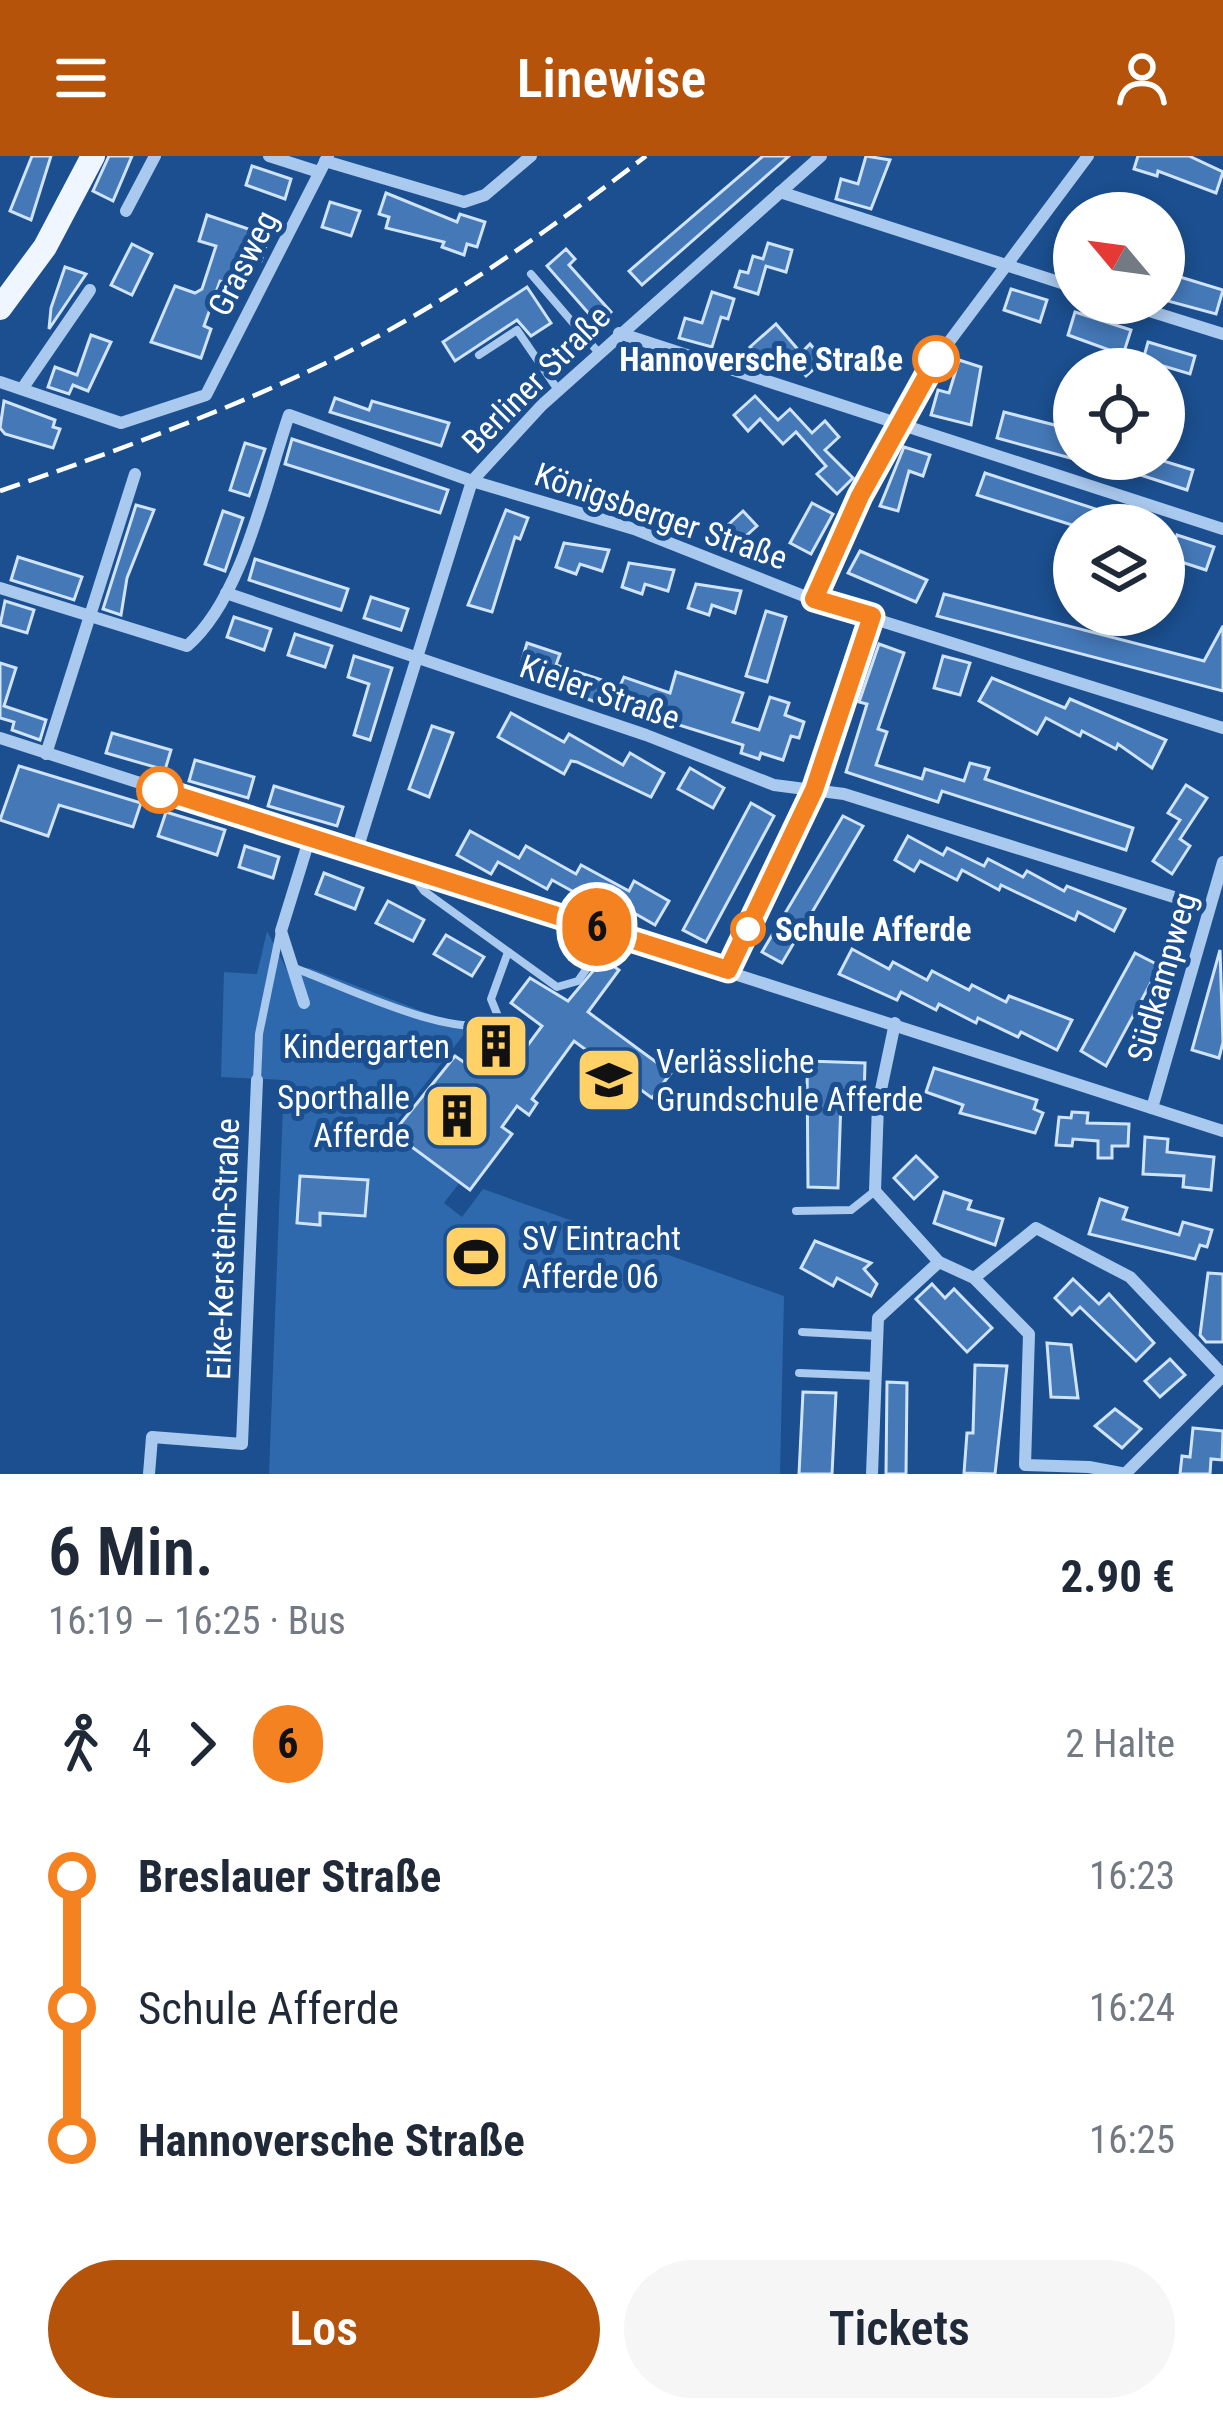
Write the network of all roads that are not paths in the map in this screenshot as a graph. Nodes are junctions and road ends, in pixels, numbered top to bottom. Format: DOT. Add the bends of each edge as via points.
graph roads {
  1 [pos="93,156"];
  2 [pos="155,156"];
  3 [pos="269,156"];
  4 [pos="531,156"];
  5 [pos="821,156"];
  6 [pos="1088,156"];
  7 [pos="324,163"];
  8 [pos="780,192"];
  9 [pos="127,211"];
  10 [pos="1007,266"];
  11 [pos="531,274"];
  12 [pos="1053,280"];
  13 [pos="89,290"];
  14 [pos="0,308"];
  15 [pos="1185,322"];
  16 [pos="619,333"];
  17 [pos="1223,334"];
  18 [pos="598,352"];
  19 [pos="479,355"];
  20 [pos="0,382"];
  21 [pos="22,389"];
  22 [pos="558,390"];
  23 [pos="897,423"];
  24 [pos="135,474"];
  25 [pos="472,481"];
  26 [pos="1223,529"];
  27 [pos="0,590"];
  28 [pos="226,593"];
  29 [pos="814,599"];
  30 [pos="89,616"];
  31 [pos="872,616"];
  32 [pos="417,658"];
  33 [pos="1223,728"];
  34 [pos="0,738"];
  35 [pos="46,754"];
  36 [pos="814,790"];
  37 [pos="310,837"];
  38 [pos="357,850"];
  39 [pos="1223,862"];
  40 [pos="405,866"];
  41 [pos="1210,908"];
  42 [pos="281,931"];
  43 [pos="612,932"];
  44 [pos="508,952"];
  45 [pos="297,969"];
  46 [pos="728,970"];
  47 [pos="304,1003"];
  48 [pos="501,1022"];
  49 [pos="895,1023"];
  50 [pos="517,1042"];
  51 [pos="257,1080"];
  52 [pos="1152,1108"];
  53 [pos="1223,1132"];
  54 [pos="875,1191"];
  55 [pos="796,1211"];
  56 [pos="939,1262"];
  57 [pos="974,1278"];
  58 [pos="802,1333"];
  59 [pos="877,1336"];
  60 [pos="799,1373"];
  61 [pos="875,1376"];
  62 [pos="1222,1380"];
  63 [pos="1023,1470"];
  64 [pos="149,1474"];
  65 [pos="872,1474"];
  66 [pos="1125,1474"];
  1 -- 14 [label="main road" via="45,247"];
  2 -- 9 [label="street"];
  3 -- 7 [label="street"];
  4 -- 7 [label="street" via="485,195 464,202"];
  5 -- 8 [label="street, Berliner Straße"];
  6 -- 10 [label="street"];
  7 -- 21 [label="street, Grasweg" via="206,395 121,423"];
  8 -- 10 [label="street"];
  8 -- 16 [label="street, Berliner Straße"];
  10 -- 12 [label="street"];
  10 -- 23 [label="street"];
  11 -- 18 [label="lane"];
  13 -- 21 [label="street"];
  15 -- 17 [label="street"];
  16 -- 18 [label="street, Berliner Straße"];
  16 -- 23 [label="street"];
  18 -- 22 [label="street, Berliner Straße"];
  19 -- 22 [label="lane" via="517,330"];
  20 -- 21 [label="street"];
  22 -- 25 [label="street, Berliner Straße"];
  23 -- 26 [label="street"];
  23 -- 29 [label="street"];
  24 -- 30 [label="street"];
  25 -- 28 [label="street, Königsberger Straße" via="289,415"];
  25 -- 29 [label="street, Königsberger Straße" via="634,530"];
  25 -- 32 [label="street, Berliner Straße"];
  27 -- 30 [label="street"];
  28 -- 30 [label="street" via="210,626 188,646"];
  28 -- 32 [label="street, Kieler Straße"];
  29 -- 31 [label="street, Königsberger Straße"];
  30 -- 35 [label="street"];
  31 -- 33 [label="street, Königsberger Straße"];
  31 -- 36 [label="street"];
  32 -- 36 [label="street, Kieler Straße" via="774,785"];
  32 -- 38 [label="street, Berliner Straße"];
  34 -- 35 [label="street"];
  35 -- 37 [label="street"];
  36 -- 41 [label="street, Kieler Straße"];
  36 -- 46 [label="street"];
  37 -- 38 [label="street"];
  37 -- 42 [label="street"];
  38 -- 40 [label="street"];
  39 -- 41 [label="street, Südkampweg"];
  40 -- 43 [label="street"];
  40 -- 44 [label="lane" via="424,891"];
  41 -- 52 [label="street, Südkampweg"];
  42 -- 45 [label="street"];
  42 -- 51 [label="lane, Eike-Kerstein-Straße"];
  43 -- 44 [label="lane" via="566,987"];
  43 -- 46 [label="street"];
  44 -- 48 [label="lane" via="491,999"];
  45 -- 47 [label="street"];
  45 -- 48 [label="lane" via="450,1024 480,1030"];
  46 -- 49 [label="street"];
  48 -- 50 [label="lane"];
  49 -- 52 [label="street"];
  49 -- 54 [label="street" via="878,1104"];
  51 -- 64 [label="street, Eike-Kerstein-Straße" via="242,1444 152,1437"];
  52 -- 53 [label="street"];
  54 -- 55 [label="lane" via="851,1210"];
  54 -- 56 [label="street"];
  56 -- 57 [label="street"];
  56 -- 59 [label="street" via="878,1318"];
  57 -- 62 [label="street" via="1036,1228 1130,1277"];
  57 -- 63 [label="street" via="1029,1334"];
  58 -- 59 [label="lane"];
  59 -- 61 [label="street"];
  60 -- 61 [label="lane"];
  61 -- 65 [label="street"];
  62 -- 66 [label="street"];
  63 -- 66 [label="street"];
}
